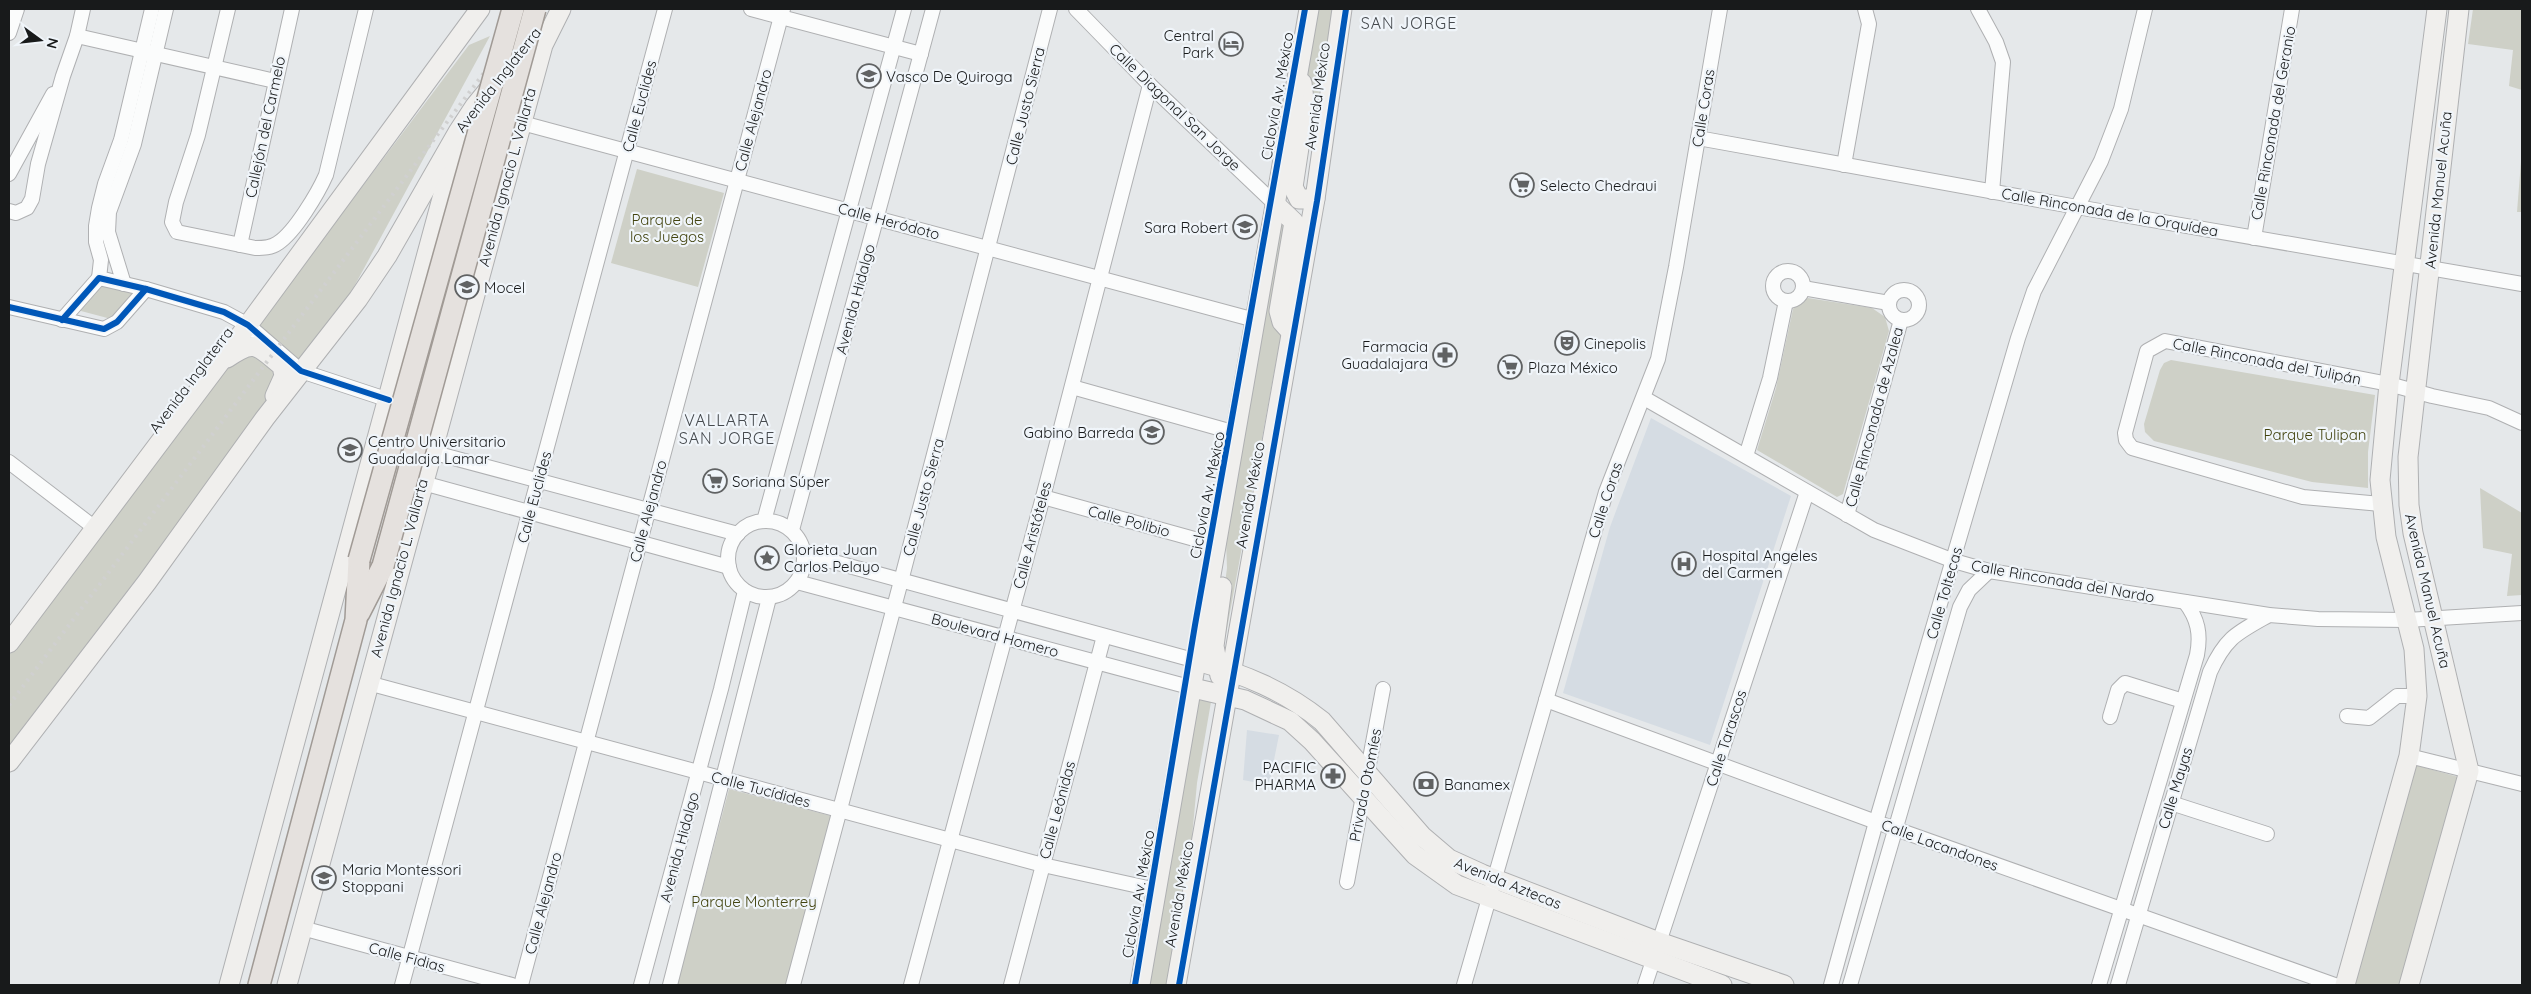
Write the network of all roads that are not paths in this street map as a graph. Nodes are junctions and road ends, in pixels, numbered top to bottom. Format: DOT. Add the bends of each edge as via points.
graph roads {
  1 [pos="15,9"];
  2 [pos="83,9"];
  3 [pos="152,9"];
  4 [pos="166,9"];
  5 [pos="228,9"];
  6 [pos="292,9"];
  7 [pos="366,9"];
  8 [pos="480,9"];
  9 [pos="513,9"];
  10 [pos="535,9"];
  11 [pos="554,9"];
  12 [pos="561,9"];
  13 [pos="665,9"];
  14 [pos="750,9"];
  15 [pos="904,9"];
  16 [pos="933,9"];
  17 [pos="1050,9"];
  18 [pos="1076,9"];
  19 [pos="1309,9"];
  20 [pos="1342,9"];
  21 [pos="1720,9"];
  22 [pos="1865,9"];
  23 [pos="1978,9"];
  24 [pos="2145,9"];
  25 [pos="2292,9"];
  26 [pos="2437,9"];
  27 [pos="2459,9"];
  28 [pos="782,13"];
  29 [pos="9,33"];
  30 [pos="77,36"];
  31 [pos="894,47"];
  32 [pos="149,53"];
  33 [pos="921,54"];
  34 [pos="1300,64"];
  35 [pos="214,68"];
  36 [pos="62,76"];
  37 [pos="275,81"];
  38 [pos="1150,85"];
  39 [pos="522,123"];
  40 [pos="1698,138"];
  41 [pos="626,151"];
  42 [pos="1844,165"];
  43 [pos="9,174"];
  44 [pos="737,181"];
  45 [pos="1992,192"];
  46 [pos="1315,199"];
  47 [pos="1275,204"];
  48 [pos="2077,207"];
  49 [pos="9,211"];
  50 [pos="850,211"];
  51 [pos="877,218"];
  52 [pos="2254,238"];
  53 [pos="240,245"];
  54 [pos="988,248"];
  55 [pos="2406,264"];
  56 [pos="2429,268"];
  57 [pos="99,278"];
  58 [pos="1100,278"];
  59 [pos="124,284"];
  60 [pos="2522,284"];
  61 [pos="1803,288"];
  62 [pos="146,289"];
  63 [pos="1786,301"];
  64 [pos="1889,303"];
  65 [pos="9,307"];
  66 [pos="62,320"];
  67 [pos="1256,320"];
  68 [pos="1901,320"];
  69 [pos="248,325"];
  70 [pos="1291,332"];
  71 [pos="217,365"];
  72 [pos="301,371"];
  73 [pos="2389,384"];
  74 [pos="1072,387"];
  75 [pos="2415,392"];
  76 [pos="1644,398"];
  77 [pos="388,400"];
  78 [pos="265,418"];
  79 [pos="2522,423"];
  80 [pos="1236,433"];
  81 [pos="431,452"];
  82 [pos="1746,456"];
  83 [pos="9,462"];
  84 [pos="538,481"];
  85 [pos="422,483"];
  86 [pos="1807,492"];
  87 [pos="1043,498"];
  88 [pos="2381,504"];
  89 [pos="648,511"];
  90 [pos="529,513"];
  91 [pos="1847,515"];
  92 [pos="764,521"];
  93 [pos="95,528"];
  94 [pos="792,530"];
  95 [pos="738,534"];
  96 [pos="640,543"];
  97 [pos="1216,545"];
  98 [pos="804,554"];
  99 [pos="1954,561"];
  100 [pos="729,567"];
  101 [pos="1989,571"];
  102 [pos="901,581"];
  103 [pos="797,582"];
  104 [pos="745,591"];
  105 [pos="769,598"];
  106 [pos="2185,602"];
  107 [pos="894,607"];
  108 [pos="1011,610"];
  109 [pos="2522,613"];
  110 [pos="2269,616"];
  111 [pos="2434,618"];
  112 [pos="356,620"];
  113 [pos="2407,620"];
  114 [pos="11,636"];
  115 [pos="1104,636"];
  116 [pos="1004,637"];
  117 [pos="1198,661"];
  118 [pos="1097,663"];
  119 [pos="1224,668"];
  120 [pos="368,683"];
  121 [pos="1193,688"];
  122 [pos="1383,688"];
  123 [pos="1220,694"];
  124 [pos="2417,696"];
  125 [pos="1546,700"];
  126 [pos="2183,701"];
  127 [pos="476,712"];
  128 [pos="2347,716"];
  129 [pos="2110,717"];
  130 [pos="586,742"];
  131 [pos="2410,756"];
  132 [pos="9,762"];
  133 [pos="1718,763"];
  134 [pos="2469,771"];
  135 [pos="699,772"];
  136 [pos="1367,774"];
  137 [pos="724,779"];
  138 [pos="2522,784"];
  139 [pos="1363,798"];
  140 [pos="2171,803"];
  141 [pos="840,810"];
  142 [pos="1876,822"];
  143 [pos="1896,829"];
  144 [pos="2267,834"];
  145 [pos="950,840"];
  146 [pos="1043,865"];
  147 [pos="1494,879"];
  148 [pos="1347,882"];
  149 [pos="1157,890"];
  150 [pos="1488,898"];
  151 [pos="2120,909"];
  152 [pos="2138,915"];
  153 [pos="302,928"];
  154 [pos="1659,942"];
  155 [pos="410,958"];
  156 [pos="1653,960"];
  157 [pos="229,985"];
  158 [pos="259,985"];
  159 [pos="287,985"];
  160 [pos="402,985"];
  161 [pos="512,985"];
  162 [pos="521,985"];
  163 [pos="641,985"];
  164 [pos="670,985"];
  165 [pos="793,985"];
  166 [pos="911,985"];
  167 [pos="1011,985"];
  168 [pos="1140,985"];
  169 [pos="1176,985"];
  170 [pos="1464,985"];
  171 [pos="1645,985"];
  172 [pos="1722,985"];
  173 [pos="1784,985"];
  174 [pos="1831,985"];
  175 [pos="1850,985"];
  176 [pos="2099,985"];
  177 [pos="2118,985"];
  178 [pos="2335,985"];
  179 [pos="2345,985"];
  180 [pos="2410,985"];
  1 -- 29 [label="street"];
  2 -- 30 [label="street"];
  3 -- 32 [label="street"];
  4 -- 32 [label="street"];
  5 -- 35 [label="street"];
  6 -- 37 [label="street, Callejón del Carmelo"];
  7 -- 53 [label="street" via="326,175 318,193 279,243 268,248"];
  8 -- 69 [label="street, Avenida Inglaterra"];
  9 -- 112 [label="main road, Avenida Ignacio L. Vallarta, bridge" via="359,560"];
  10 -- 112 [label="main road, Avenida Ignacio L. Vallarta, bridge" via="383,566"];
  11 -- 72 [label="street, Avenida Inglaterra" via="475,106 387,256 358,299"];
  12 -- 39 [label="street, Avenida Ignacio L. Vallarta" via="543,45"];
  13 -- 41 [label="street, Calle Euclides"];
  14 -- 28 [label="street"];
  15 -- 31 [label="street, Avenida Hidalgo"];
  16 -- 33 [label="street, Avenida Hidalgo"];
  17 -- 54 [label="street, Calle Justo Sierra"];
  18 -- 38 [label="street, Calle Diagonal San Jorge"];
  19 -- 34 [label="street, Avenida México"];
  20 -- 46 [label="street, Avenida México"];
  21 -- 40 [label="street, Calle Coras"];
  22 -- 42 [label="street" via="1869,24"];
  23 -- 45 [label="street" via="2003,62"];
  24 -- 48 [label="street, Calle Toltecas" via="2121,109 2101,161"];
  25 -- 52 [label="street, Calle Rinconada del Geranio"];
  26 -- 55 [label="street, Avenida Manuel Acuña"];
  27 -- 56 [label="street, Avenida Manuel Acuña"];
  28 -- 31 [label="street"];
  28 -- 44 [label="street, Calle Alejandro"];
  30 -- 32 [label="street"];
  30 -- 36 [label="street"];
  31 -- 33 [label="street"];
  31 -- 50 [label="street, Avenida Hidalgo"];
  32 -- 35 [label="street"];
  32 -- 57 [label="street" via="99,208 96,226 101,260"];
  32 -- 59 [label="street" via="134,144 109,212 109,240"];
  33 -- 51 [label="street, Avenida Hidalgo"];
  34 -- 46 [label="street" via="1305,108 1293,187 1299,199"];
  34 -- 47 [label="street, Avenida México"];
  35 -- 37 [label="street"];
  35 -- 53 [label="street" via="172,222 176,232"];
  36 -- 43 [label="street"];
  36 -- 49 [label="street" via="32,199 27,208 16,214"];
  37 -- 53 [label="street, Callejón del Carmelo"];
  38 -- 47 [label="street, Calle Diagonal San Jorge"];
  38 -- 58 [label="street, Calle Aristóteles"];
  39 -- 41 [label="street, Calle Heródoto"];
  39 -- 77 [label="street" via="508,123 479,139 454,168 444,191"];
  39 -- 81 [label="street, Avenida Ignacio L. Vallarta"];
  40 -- 42 [label="street, Calle Rinconada de la Orquídea"];
  40 -- 76 [label="street, Calle Coras" via="1660,350"];
  41 -- 44 [label="street, Calle Heródoto"];
  41 -- 84 [label="street, Calle Euclides"];
  42 -- 45 [label="street, Calle Rinconada de la Orquídea"];
  44 -- 50 [label="street, Calle Heródoto"];
  44 -- 89 [label="street, Calle Alejandro"];
  45 -- 48 [label="street, Calle Rinconada de la Orquídea"];
  46 -- 70 [label="street, Avenida México"];
  47 -- 67 [label="street, Avenida México"];
  47 -- 70 [label="street" via="1294,222 1279,312 1282,322"];
  48 -- 52 [label="street, Calle Rinconada de la Orquídea"];
  48 -- 99 [label="street, Calle Toltecas" via="2034,291"];
  50 -- 51 [label="street, Calle Heródoto"];
  50 -- 92 [label="street, Avenida Hidalgo"];
  51 -- 54 [label="street, Calle Heródoto"];
  51 -- 94 [label="street, Avenida Hidalgo"];
  52 -- 55 [label="street, Calle Rinconada de la Orquídea"];
  54 -- 58 [label="street, Calle Heródoto"];
  54 -- 102 [label="street, Calle Justo Sierra"];
  55 -- 56 [label="street, Calle Rinconada de la Orquídea"];
  55 -- 73 [label="street, Avenida Manuel Acuña"];
  56 -- 60 [label="street, Calle Rinconada de la Orquídea"];
  56 -- 75 [label="street, Avenida Manuel Acuña"];
  57 -- 59 [label="street"];
  57 -- 66 [label="street"];
  58 -- 67 [label="street, Calle Heródoto"];
  58 -- 74 [label="street, Calle Aristóteles"];
  59 -- 62 [label="street"];
  61 -- 63 [label="street" via="1797,298"];
  61 -- 63 [label="street" via="1802,281 1794,272 1782,272 1773,288 1775,294"];
  61 -- 64 [label="street, Calle Rinconada de Azalea"];
  62 -- 66 [label="street" via="111,327 97,328"];
  62 -- 69 [label="street" via="224,312"];
  63 -- 82 [label="street" via="1770,378"];
  64 -- 68 [label="street" via="1892,314"];
  64 -- 68 [label="street" via="1891,296 1903,290 1916,296 1918,303 1914,316"];
  65 -- 66 [label="street"];
  67 -- 80 [label="street, Avenida México"];
  68 -- 91 [label="street, Calle Rinconada de Azalea"];
  69 -- 71 [label="street, Avenida Inglaterra"];
  69 -- 72 [label="street"];
  70 -- 119 [label="street, Avenida México"];
  71 -- 78 [label="street" via="245,346 259,348 282,366 284,376"];
  71 -- 93 [label="street, Avenida Inglaterra"];
  72 -- 77 [label="street"];
  72 -- 78 [label="street, Avenida Inglaterra"];
  73 -- 75 [label="street, Calle Rinconada del Tulipán"];
  73 -- 88 [label="street, Avenida Manuel Acuña" via="2381,457"];
  73 -- 88 [label="street, Calle Rinconada del Tulipán" via="2165,341 2147,351 2125,433 2135,450 2283,493 2321,500"];
  74 -- 80 [label="street"];
  74 -- 87 [label="street, Calle Aristóteles"];
  75 -- 79 [label="street, Calle Rinconada del Tulipán" via="2489,408"];
  75 -- 111 [label="street, Avenida Manuel Acuña" via="2408,457 2409,505"];
  76 -- 82 [label="street, Calle Rinconada del Nardo"];
  76 -- 125 [label="street, Calle Coras" via="1606,492"];
  77 -- 157 [label="street"];
  78 -- 132 [label="street, Avenida Inglaterra" via="147,582"];
  80 -- 97 [label="street, Avenida México"];
  81 -- 84 [label="street"];
  81 -- 85 [label="street, Avenida Ignacio L. Vallarta"];
  82 -- 86 [label="street, Calle Rinconada del Nardo"];
  83 -- 93 [label="street"];
  84 -- 89 [label="street"];
  84 -- 90 [label="street, Calle Euclides"];
  85 -- 90 [label="street"];
  85 -- 120 [label="street, Avenida Ignacio L. Vallarta"];
  86 -- 91 [label="street, Calle Rinconada del Nardo"];
  86 -- 133 [label="street, Calle Tarascos"];
  87 -- 97 [label="street, Calle Polibio"];
  87 -- 108 [label="street, Calle Aristóteles"];
  88 -- 113 [label="street, Avenida Manuel Acuña"];
  89 -- 95 [label="street"];
  89 -- 96 [label="street, Calle Alejandro"];
  90 -- 96 [label="street"];
  90 -- 127 [label="street, Calle Euclides"];
  91 -- 99 [label="street, Calle Rinconada del Nardo" via="1874,530"];
  92 -- 94 [label="street"];
  92 -- 95 [label="street" via="754,523"];
  93 -- 114 [label="street, Avenida Inglaterra"];
  94 -- 98 [label="street"];
  95 -- 100 [label="street" via="729,549"];
  96 -- 100 [label="street"];
  96 -- 130 [label="street, Calle Alejandro"];
  97 -- 117 [label="street, Avenida México"];
  97 -- 119 [label="street" via="1225,566 1214,646"];
  98 -- 102 [label="street, Boulevard Homero"];
  98 -- 103 [label="street" via="803,569"];
  99 -- 101 [label="street, Calle Rinconada del Nardo"];
  99 -- 142 [label="street, Calle Toltecas"];
  100 -- 104 [label="street"];
  101 -- 106 [label="street, Calle Rinconada del Nardo"];
  101 -- 143 [label="street, Calle Toltecas" via="1969,590 1960,607"];
  102 -- 107 [label="street, Calle Justo Sierra"];
  102 -- 108 [label="street, Boulevard Homero"];
  103 -- 105 [label="street" via="790,590"];
  103 -- 107 [label="street, Boulevard Homero"];
  104 -- 105 [label="street" via="756,597"];
  104 -- 135 [label="street, Avenida Hidalgo"];
  105 -- 137 [label="street, Avenida Hidalgo"];
  106 -- 110 [label="street, Calle Rinconada del Nardo"];
  106 -- 126 [label="street, Calle Mayas" via="2194,614 2200,641"];
  107 -- 116 [label="street, Boulevard Homero"];
  107 -- 141 [label="street, Calle Justo Sierra"];
  108 -- 115 [label="street, Boulevard Homero"];
  108 -- 116 [label="street, Calle Aristóteles"];
  109 -- 111 [label="street, Calle Rinconada del Nardo"];
  110 -- 113 [label="street, Calle Rinconada del Nardo"];
  110 -- 140 [label="street, Calle Mayas" via="2237,633 2225,643 2218,655"];
  111 -- 113 [label="street, Calle Rinconada del Nardo"];
  111 -- 134 [label="street, Avenida Manuel Acuña"];
  112 -- 158 [label="main road, Avenida Ignacio L. Vallarta"];
  113 -- 124 [label="street, Avenida Manuel Acuña" via="2415,657"];
  115 -- 117 [label="street, Boulevard Homero"];
  115 -- 118 [label="street, Calle Leónidas"];
  116 -- 118 [label="street, Boulevard Homero"];
  116 -- 145 [label="street, Calle Aristóteles"];
  117 -- 119 [label="street, Avenida Aztecas"];
  117 -- 121 [label="street, Avenida México"];
  117 -- 123 [label="street"];
  118 -- 121 [label="street, Boulevard Homero"];
  118 -- 146 [label="street, Calle Leónidas"];
  119 -- 123 [label="street, Avenida México"];
  119 -- 136 [label="street, Avenida Aztecas" via="1285,694 1308,710"];
  120 -- 127 [label="street, Calle Tucídides"];
  120 -- 153 [label="street, Avenida Ignacio L. Vallarta"];
  121 -- 123 [label="street, Avenida Aztecas"];
  121 -- 149 [label="street, Avenida México"];
  122 -- 136 [label="street, Privada Otomíes"];
  123 -- 139 [label="street, Avenida Aztecas" via="1290,720"];
  123 -- 169 [label="street, Avenida México" via="1198,858"];
  124 -- 128 [label="street" via="2397,696 2369,718"];
  124 -- 131 [label="street, Avenida Manuel Acuña"];
  125 -- 133 [label="street, Calle Lacandones"];
  125 -- 147 [label="street, Calle Coras"];
  126 -- 129 [label="street" via="2125,683 2118,690"];
  126 -- 151 [label="street, Calle Mayas"];
  127 -- 130 [label="street, Calle Tucídides"];
  127 -- 155 [label="street, Calle Euclides"];
  130 -- 135 [label="street, Calle Tucídides"];
  130 -- 162 [label="street, Calle Alejandro"];
  131 -- 134 [label="street"];
  131 -- 179 [label="street, Avenida Manuel Acuña"];
  133 -- 142 [label="street, Calle Lacandones"];
  133 -- 154 [label="street, Calle Tarascos"];
  134 -- 138 [label="street"];
  134 -- 180 [label="street, Avenida Manuel Acuña"];
  135 -- 137 [label="street, Calle Tucídides"];
  135 -- 163 [label="street, Avenida Hidalgo"];
  136 -- 139 [label="street, Privada Otomíes"];
  136 -- 147 [label="street, Avenida Aztecas" via="1434,848 1466,868"];
  137 -- 141 [label="street, Calle Tucídides"];
  137 -- 164 [label="street, Avenida Hidalgo"];
  139 -- 148 [label="street, Privada Otomíes"];
  139 -- 150 [label="street, Avenida Aztecas" via="1426,865"];
  140 -- 144 [label="street"];
  140 -- 152 [label="street, Calle Mayas"];
  141 -- 145 [label="street, Calle Tucídides"];
  141 -- 165 [label="street, Calle Justo Sierra"];
  142 -- 143 [label="street, Calle Lacandones"];
  142 -- 174 [label="street, Calle Toltecas"];
  143 -- 151 [label="street, Calle Lacandones"];
  143 -- 175 [label="street, Calle Toltecas"];
  145 -- 146 [label="street, Calle Tucídides"];
  145 -- 166 [label="street, Calle Aristóteles"];
  146 -- 149 [label="street, Calle Tucídides"];
  146 -- 167 [label="street, Calle Leónidas"];
  147 -- 150 [label="street, Calle Coras"];
  147 -- 154 [label="street, Avenida Aztecas"];
  149 -- 168 [label="street, Avenida México"];
  150 -- 156 [label="street, Avenida Aztecas"];
  150 -- 170 [label="street, Calle Coras"];
  151 -- 152 [label="street, Calle Lacandones"];
  151 -- 176 [label="street, Calle Mayas"];
  152 -- 177 [label="street, Calle Mayas"];
  152 -- 178 [label="street, Calle Lacandones"];
  153 -- 155 [label="street, Calle Fidias"];
  153 -- 159 [label="street, Avenida Ignacio L. Vallarta"];
  154 -- 156 [label="street, Calle Tarascos"];
  154 -- 173 [label="street, Avenida Aztecas"];
  155 -- 160 [label="street, Calle Euclides"];
  155 -- 161 [label="street, Calle Fidias"];
  156 -- 171 [label="street, Calle Tarascos"];
  156 -- 172 [label="street, Avenida Aztecas"];
}
